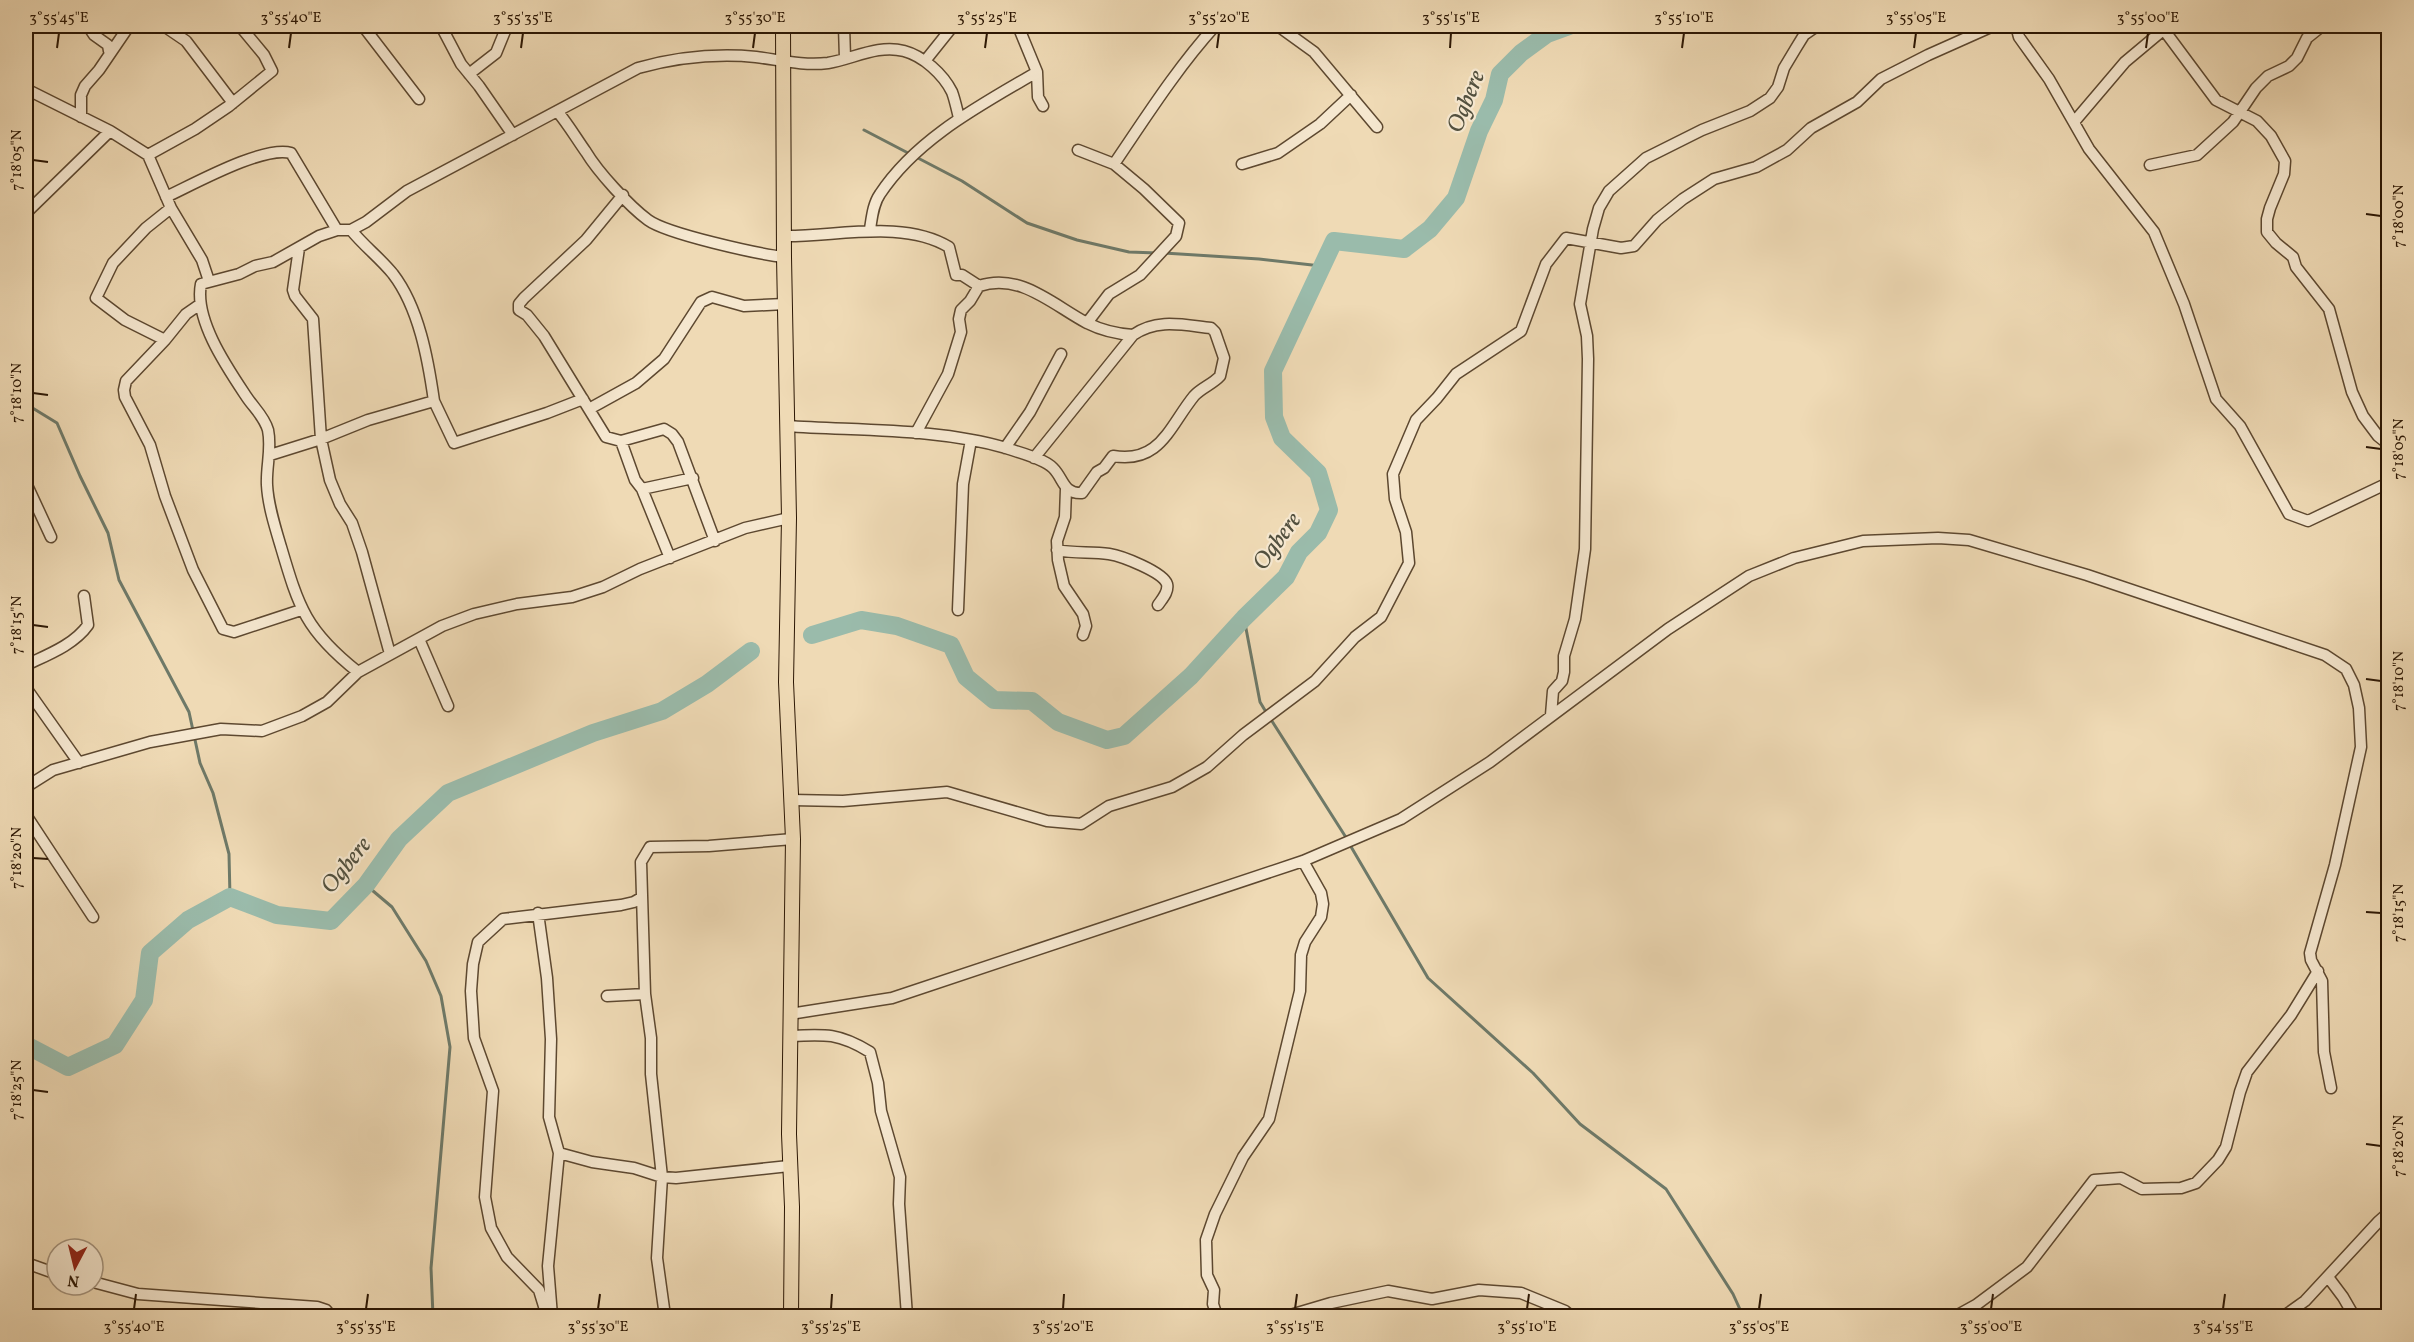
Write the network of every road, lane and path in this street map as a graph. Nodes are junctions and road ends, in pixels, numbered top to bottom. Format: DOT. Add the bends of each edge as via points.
graph roads {
  1 [pos="88,26"];
  2 [pos="129,26"];
  3 [pos="164,26"];
  4 [pos="240,26"];
  5 [pos="363,26"];
  6 [pos="441,26"];
  7 [pos="510,26"];
  8 [pos="783,26"];
  9 [pos="844,26"];
  10 [pos="953,26"];
  11 [pos="1018,26"];
  12 [pos="1215,26"];
  13 [pos="1278,26"];
  14 [pos="1818,26"];
  15 [pos="1993,26"];
  16 [pos="2016,26"];
  17 [pos="2322,26"];
  18 [pos="2166,28"];
  19 [pos="110,51"];
  20 [pos="845,58"];
  21 [pos="925,61"];
  22 [pos="784,63"];
  23 [pos="1037,72"];
  24 [pos="469,74"];
  25 [pos="26,89"];
  26 [pos="1352,95"];
  27 [pos="419,99"];
  28 [pos="233,103"];
  29 [pos="1043,106"];
  30 [pos="557,111"];
  31 [pos="2240,112"];
  32 [pos="81,117"];
  33 [pos="959,118"];
  34 [pos="2073,122"];
  35 [pos="1377,127"];
  36 [pos="110,130"];
  37 [pos="513,135"];
  38 [pos="1078,150"];
  39 [pos="148,155"];
  40 [pos="1114,164"];
  41 [pos="1242,164"];
  42 [pos="2150,165"];
  43 [pos="622,195"];
  44 [pos="166,197"];
  45 [pos="171,208"];
  46 [pos="26,213"];
  47 [pos="870,229"];
  48 [pos="337,230"];
  49 [pos="351,230"];
  50 [pos="784,236"];
  51 [pos="1590,244"];
  52 [pos="299,248"];
  53 [pos="784,257"];
  54 [pos="209,281"];
  55 [pos="979,286"];
  56 [pos="785,304"];
  57 [pos="199,305"];
  58 [pos="1087,323"];
  59 [pos="1133,335"];
  60 [pos="165,340"];
  61 [pos="1061,354"];
  62 [pos="434,401"];
  63 [pos="586,404"];
  64 [pos="787,426"];
  65 [pos="916,433"];
  66 [pos="321,439"];
  67 [pos="971,440"];
  68 [pos="621,441"];
  69 [pos="2388,444"];
  70 [pos="1005,448"];
  71 [pos="270,455"];
  72 [pos="1034,458"];
  73 [pos="693,478"];
  74 [pos="26,483"];
  75 [pos="2388,483"];
  76 [pos="642,489"];
  77 [pos="1066,489"];
  78 [pos="789,518"];
  79 [pos="51,537"];
  80 [pos="715,541"];
  81 [pos="1057,550"];
  82 [pos="670,558"];
  83 [pos="84,596"];
  84 [pos="1158,605"];
  85 [pos="301,610"];
  86 [pos="958,610"];
  87 [pos="1083,635"];
  88 [pos="418,639"];
  89 [pos="390,654"];
  90 [pos="26,665"];
  91 [pos="358,672"];
  92 [pos="26,688"];
  93 [pos="448,706"];
  94 [pos="1551,715"];
  95 [pos="79,763"];
  96 [pos="26,787"];
  97 [pos="792,800"];
  98 [pos="26,815"];
  99 [pos="793,839"];
  100 [pos="1303,861"];
  101 [pos="641,898"];
  102 [pos="538,913"];
  103 [pos="93,917"];
  104 [pos="2318,971"];
  105 [pos="645,994"];
  106 [pos="607,996"];
  107 [pos="790,1014"];
  108 [pos="790,1036"];
  109 [pos="2331,1088"];
  110 [pos="559,1153"];
  111 [pos="789,1166"];
  112 [pos="662,1177"];
  113 [pos="2388,1213"];
  114 [pos="26,1263"];
  115 [pos="45,1270"];
  116 [pos="2328,1277"];
  117 [pos="105,1285"];
  118 [pos="331,1317"];
  119 [pos="547,1317"];
  120 [pos="552,1317"];
  121 [pos="665,1317"];
  122 [pos="791,1317"];
  123 [pos="907,1317"];
  124 [pos="1217,1317"];
  125 [pos="1287,1317"];
  126 [pos="1571,1317"];
  127 [pos="1956,1317"];
  128 [pos="2284,1317"];
  129 [pos="2354,1317"];
  1 -- 19 [label="street"];
  2 -- 19 [label="street"];
  3 -- 28 [label="street" via="186,41"];
  4 -- 28 [label="street" via="272,71"];
  5 -- 27 [label="street"];
  6 -- 24 [label="street"];
  7 -- 24 [label="street" via="496,53"];
  8 -- 22 [label="main road"];
  9 -- 20 [label="street"];
  10 -- 21 [label="street"];
  11 -- 23 [label="street"];
  12 -- 40 [label="street" via="1185,58"];
  13 -- 26 [label="street" via="1314,52"];
  14 -- 51 [label="street" via="1804,35 1770,98 1646,158 1629,171 1599,208"];
  15 -- 51 [label="street" via="1881,80 1857,102 1811,128 1787,150 1766,162 1714,179 1657,220 1634,246"];
  16 -- 34 [label="street" via="2019,37"];
  17 -- 31 [label="street" via="2307,38 2289,66 2268,76 2256,88"];
  18 -- 31 [label="street" via="2216,100"];
  18 -- 34 [label="street" via="2126,62"];
  19 -- 32 [label="street" via="81,95"];
  20 -- 21 [label="street" via="903,50"];
  20 -- 22 [label="street" via="829,63"];
  21 -- 33 [label="street" via="951,92"];
  22 -- 30 [label="street" via="719,55 677,58 638,68"];
  22 -- 50 [label="main road"];
  23 -- 29 [label="street" via="1038,97"];
  23 -- 33 [label="street"];
  24 -- 37 [label="street"];
  25 -- 32 [label="street"];
  26 -- 35 [label="street"];
  26 -- 41 [label="street" via="1320,124 1278,153"];
  28 -- 39 [label="street"];
  30 -- 37 [label="street"];
  30 -- 43 [label="street" via="574,130 586,154"];
  31 -- 42 [label="street" via="2197,155"];
  31 -- 69 [label="street" via="2257,121 2271,136 2285,161 2284,174 2268,213 2267,232 2293,257 2296,267 2329,309 2352,392 2363,416"];
  32 -- 36 [label="street"];
  33 -- 47 [label="street" via="928,142 879,195"];
  34 -- 75 [label="street" via="2089,149 2154,232 2184,304 2216,399 2240,426 2289,514 2308,521"];
  36 -- 39 [label="street"];
  36 -- 46 [label="street"];
  37 -- 49 [label="street" via="407,191"];
  38 -- 40 [label="street"];
  39 -- 44 [label="street"];
  40 -- 58 [label="street" via="1179,223 1176,236 1140,275 1109,294"];
  43 -- 53 [label="street" via="655,225"];
  43 -- 63 [label="street" via="586,240 519,304 519,310 544,336"];
  44 -- 45 [label="street"];
  44 -- 48 [label="street" via="238,164 282,151 291,153"];
  45 -- 54 [label="street" via="202,260"];
  45 -- 60 [label="street" via="113,263 96,298 125,320"];
  47 -- 50 [label="street"];
  47 -- 55 [label="street" via="940,241 952,251 956,275"];
  48 -- 49 [label="street"];
  48 -- 52 [label="street"];
  49 -- 62 [label="street" via="392,273 410,300 430,370"];
  50 -- 53 [label="main road"];
  51 -- 94 [label="street" via="1580,304 1588,359 1585,549 1575,619 1564,656 1562,681 1553,691"];
  51 -- 97 [label="street" via="1566,238 1546,264 1521,330 1456,374 1416,420 1394,474 1395,499 1406,532 1409,564 1381,617 1348,643 1315,681 1207,767 1172,787 1109,806 1081,824 1047,820 948,792 843,801"];
  52 -- 54 [label="street" via="273,262"];
  52 -- 66 [label="street" via="293,290 313,319"];
  53 -- 56 [label="main road"];
  54 -- 57 [label="street" via="201,284"];
  55 -- 58 [label="street" via="997,282 1020,286"];
  55 -- 65 [label="street" via="961,310 961,332 948,374"];
  56 -- 63 [label="street" via="744,306 707,298 664,359 636,383"];
  56 -- 64 [label="main road"];
  57 -- 60 [label="street" via="186,314"];
  57 -- 71 [label="street" via="222,356 263,418"];
  58 -- 59 [label="street"];
  59 -- 72 [label="street"];
  59 -- 77 [label="street" via="1166,322 1211,328 1224,357 1220,376 1196,394 1155,448 1141,457 1113,456 1082,493"];
  60 -- 85 [label="street" via="126,381 124,390 150,445 193,570 223,629 234,632"];
  61 -- 70 [label="street" via="1030,412"];
  62 -- 63 [label="street" via="454,443"];
  62 -- 66 [label="street" via="368,420"];
  63 -- 68 [label="street" via="606,437"];
  64 -- 65 [label="street"];
  64 -- 78 [label="main road"];
  65 -- 67 [label="street"];
  66 -- 71 [label="street"];
  66 -- 89 [label="street" via="330,480 362,552"];
  67 -- 70 [label="street"];
  67 -- 86 [label="street" via="963,484"];
  68 -- 73 [label="street" via="663,429 678,442"];
  68 -- 76 [label="street"];
  70 -- 72 [label="street"];
  71 -- 85 [label="street" via="267,485 274,525"];
  72 -- 77 [label="street" via="1052,467"];
  73 -- 76 [label="street"];
  73 -- 80 [label="street"];
  74 -- 79 [label="street"];
  76 -- 82 [label="street"];
  77 -- 81 [label="street" via="1065,517 1056,541"];
  78 -- 80 [label="street" via="745,528"];
  78 -- 97 [label="main road" via="786,682"];
  80 -- 82 [label="street"];
  81 -- 84 [label="street" via="1109,554 1136,562 1163,578 1167,589"];
  81 -- 87 [label="street" via="1064,586 1083,614"];
  82 -- 88 [label="street" via="572,597 474,614"];
  83 -- 90 [label="street" via="88,625 82,633"];
  85 -- 91 [label="street" via="315,632"];
  88 -- 89 [label="street"];
  88 -- 93 [label="street"];
  89 -- 91 [label="street"];
  91 -- 95 [label="street" via="327,702 262,731 221,729 180,736"];
  92 -- 95 [label="street"];
  94 -- 100 [label="street" via="1490,762 1401,819"];
  94 -- 104 [label="street" via="1668,629 1749,576 1794,558 1863,541 1968,540 2189,609 2325,655 2346,669 2354,685 2361,747 2335,866 2311,943 2311,960"];
  95 -- 96 [label="street" via="53,770"];
  97 -- 99 [label="main road"];
  98 -- 103 [label="street"];
  99 -- 101 [label="street" via="650,847 642,862"];
  99 -- 107 [label="main road"];
  100 -- 107 [label="street" via="892,998"];
  100 -- 124 [label="street" via="1321,893 1321,917 1301,955 1300,991 1269,1119 1243,1157 1206,1240 1207,1275 1214,1290"];
  101 -- 102 [label="street" via="621,904"];
  101 -- 105 [label="street"];
  102 -- 110 [label="street" via="551,1039 549,1118"];
  102 -- 119 [label="street" via="503,919 478,942 471,992 476,1050 493,1091 484,1197 490,1228 507,1257 539,1290"];
  104 -- 109 [label="street"];
  104 -- 127 [label="street" via="2291,1015 2247,1072 2226,1147 2196,1183 2181,1188 2142,1189 2121,1178 2094,1180 2027,1267"];
  105 -- 106 [label="street"];
  105 -- 112 [label="street"];
  107 -- 108 [label="main road"];
  108 -- 111 [label="main road"];
  108 -- 123 [label="street" via="823,1034 846,1038 870,1052 881,1112 900,1177"];
  110 -- 112 [label="street"];
  110 -- 120 [label="street" via="548,1266"];
  111 -- 112 [label="street" via="711,1176"];
  111 -- 122 [label="main road"];
  112 -- 121 [label="street" via="657,1258"];
  113 -- 116 [label="street"];
  114 -- 115 [label="street"];
  116 -- 128 [label="street"];
  116 -- 129 [label="street"];
  117 -- 118 [label="street" via="138,1294 317,1307"];
  125 -- 126 [label="street" via="1388,1290 1432,1299 1479,1290 1521,1293"];
}
